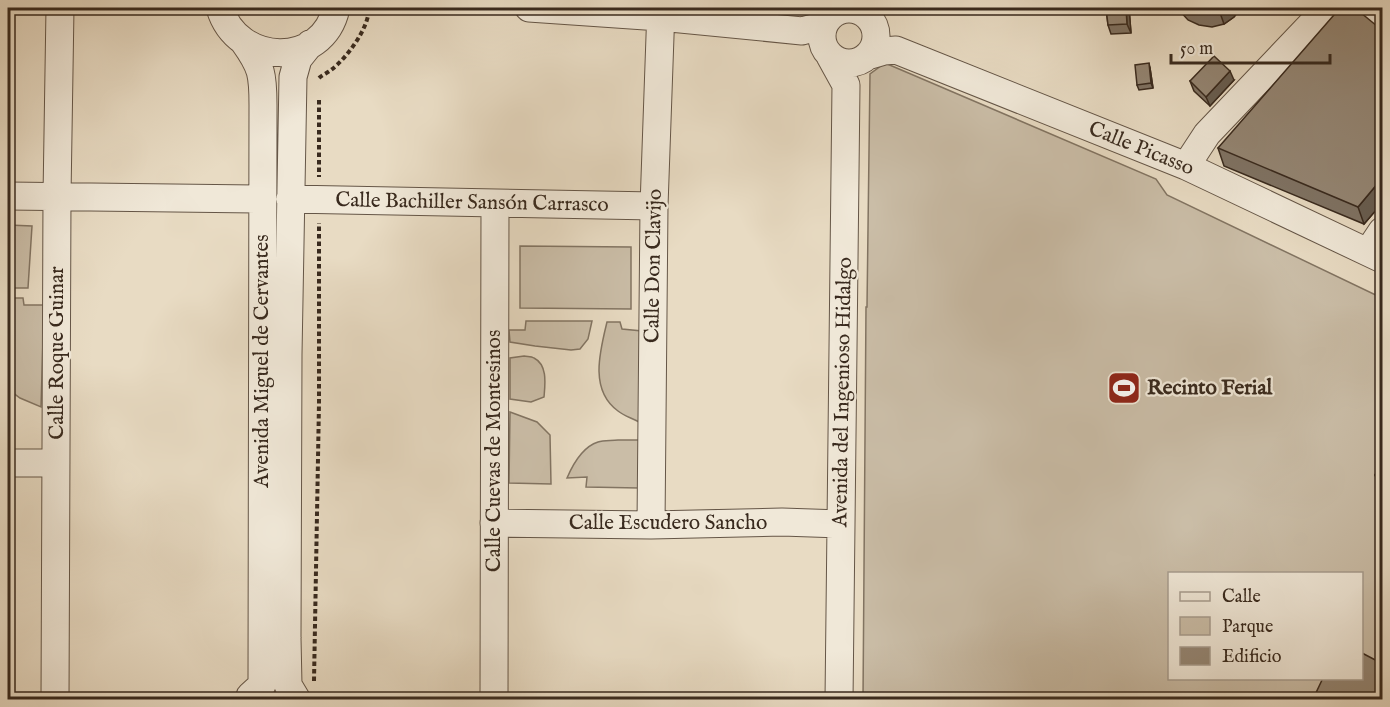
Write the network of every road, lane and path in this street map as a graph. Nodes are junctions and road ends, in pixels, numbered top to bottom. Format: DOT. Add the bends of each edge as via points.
graph roads {
  1 [pos="60,8"];
  2 [pos="220,8"];
  3 [pos="336,8"];
  4 [pos="369,8"];
  5 [pos="529,8"];
  6 [pos="1327,8"];
  7 [pos="1362,8"];
  8 [pos="660,12"];
  9 [pos="1383,23"];
  10 [pos="839,25"];
  11 [pos="244,42"];
  12 [pos="310,44"];
  13 [pos="896,50"];
  14 [pos="863,58"];
  15 [pos="846,85"];
  16 [pos="319,88"];
  17 [pos="319,99"];
  18 [pos="1186,166"];
  19 [pos="8,196"];
  20 [pos="57,196"];
  21 [pos="263,199"];
  22 [pos="290,199"];
  23 [pos="319,200"];
  24 [pos="495,203"];
  25 [pos="654,206"];
  26 [pos="1378,247"];
  27 [pos="8,463"];
  28 [pos="57,463"];
  29 [pos="494,523"];
  30 [pos="841,524"];
  31 [pos="651,525"];
  32 [pos="282,691"];
  33 [pos="55,699"];
  34 [pos="494,699"];
  35 [pos="839,699"];
  1 -- 20 [label="street, Calle Roque Guinar"];
  2 -- 11 [label="street, Avenida Miguel de Cervantes" via="229,27"];
  3 -- 12 [label="street, Avenida Miguel de Cervantes" via="323,34"];
  4 -- 16 [label="path" via="348,53 319,77"];
  5 -- 8 [label="street"];
  6 -- 18 [label="street" via="1207,134"];
  7 -- 9 [label="street"];
  8 -- 10 [label="street"];
  8 -- 25 [label="street, Calle Don Clavijo"];
  10 -- 13 [label="street, Calle Picasso" via="887,38"];
  10 -- 14 [label="street" via="837,60 852,63"];
  10 -- 14 [label="street, Avenida del Ingenioso Hidalgo" via="876,34"];
  10 -- 15 [label="street, Avenida del Ingenioso Hidalgo"];
  11 -- 12 [label="street" via="264,51 282,53"];
  11 -- 21 [label="street, Avenida Miguel de Cervantes" via="262,72"];
  12 -- 22 [label="street, Avenida Miguel de Cervantes" via="298,59 293,77"];
  13 -- 14 [label="street"];
  13 -- 18 [label="street, Calle Picasso"];
  14 -- 15 [label="street, Avenida del Ingenioso Hidalgo"];
  15 -- 30 [label="street, Avenida del Ingenioso Hidalgo"];
  17 -- 23 [label="path"];
  18 -- 26 [label="street, Calle Picasso"];
  19 -- 20 [label="street"];
  20 -- 21 [label="street"];
  20 -- 28 [label="street, Calle Roque Guinar"];
  21 -- 32 [label="street, Avenida Miguel de Cervantes"];
  22 -- 23 [label="street, Calle Bachiller Sansón Carrasco"];
  22 -- 32 [label="street, Avenida Miguel de Cervantes"];
  23 -- 24 [label="street, Calle Bachiller Sansón Carrasco"];
  23 -- 32 [label="path" via="319,403"];
  24 -- 25 [label="street, Calle Bachiller Sansón Carrasco"];
  24 -- 29 [label="street, Calle Cuevas de Montesinos"];
  25 -- 31 [label="street, Calle Don Clavijo"];
  27 -- 28 [label="street"];
  28 -- 33 [label="street, Calle Roque Guinar"];
  29 -- 31 [label="street, Calle Escudero Sancho"];
  29 -- 34 [label="street, Calle Cuevas de Montesinos"];
  30 -- 31 [label="street, Calle Escudero Sancho"];
  30 -- 35 [label="street, Avenida del Ingenioso Hidalgo"];
}
